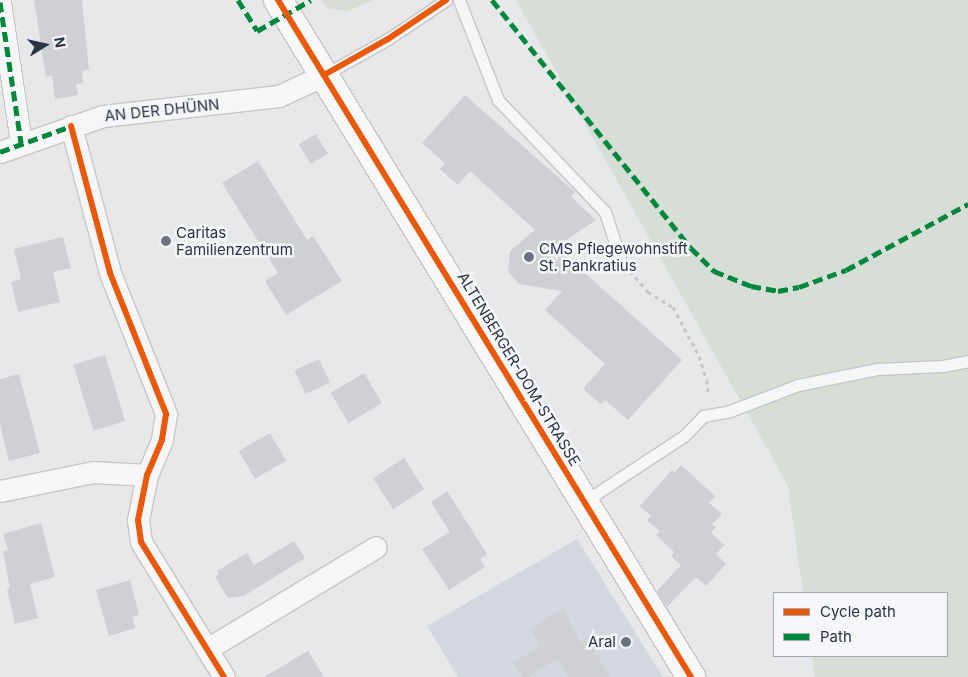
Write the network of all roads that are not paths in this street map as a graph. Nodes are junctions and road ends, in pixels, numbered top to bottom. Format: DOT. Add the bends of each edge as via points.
graph roads {
  1 [pos="278,0"];
  2 [pos="446,0"];
  3 [pos="459,0"];
  4 [pos="0,2"];
  5 [pos="4,55"];
  6 [pos="324,75"];
  7 [pos="71,126"];
  8 [pos="21,142"];
  9 [pos="0,152"];
  10 [pos="620,258"];
  11 [pos="968,361"];
  12 [pos="147,475"];
  13 [pos="0,491"];
  14 [pos="585,501"];
  15 [pos="376,547"];
  16 [pos="207,648"];
  17 [pos="224,677"];
  18 [pos="691,677"];
  1 -- 6 [label="main road, ALTENBERGER-DOM-STRASSE"];
  2 -- 6 [label="lane" via="388,39"];
  3 -- 10 [label="lane" via="498,100 604,212"];
  4 -- 5 [label="street"];
  5 -- 8 [label="street"];
  6 -- 7 [label="street, AN DER DHÜNN" via="279,96 103,116"];
  6 -- 14 [label="main road, ALTENBERGER-DOM-STRASSE"];
  7 -- 8 [label="street, AN DER DHÜNN"];
  7 -- 12 [label="street" via="110,273 166,414 162,440"];
  8 -- 9 [label="street, AN DER DHÜNN"];
  11 -- 14 [label="lane" via="944,366 877,370 798,385 730,410 703,416 684,436"];
  12 -- 13 [label="street" via="94,472"];
  12 -- 16 [label="street" via="138,520 141,542"];
  14 -- 18 [label="main road, ALTENBERGER-DOM-STRASSE"];
  15 -- 16 [label="street"];
  16 -- 17 [label="street"];
}
